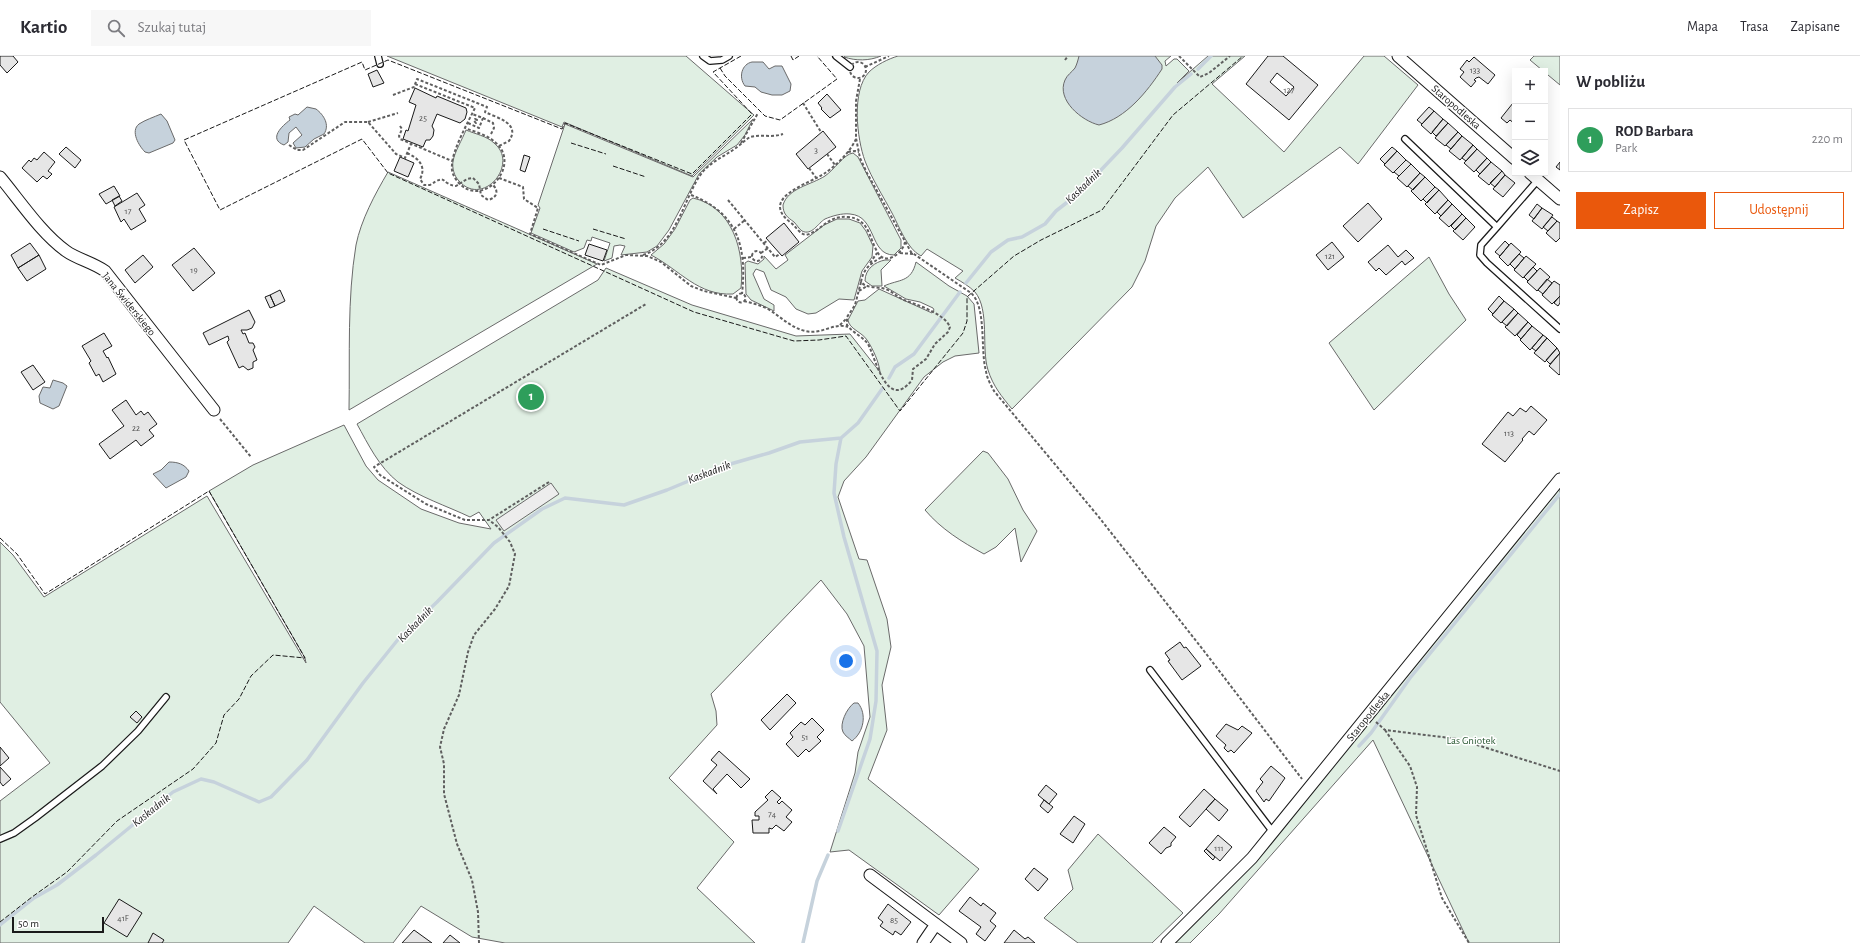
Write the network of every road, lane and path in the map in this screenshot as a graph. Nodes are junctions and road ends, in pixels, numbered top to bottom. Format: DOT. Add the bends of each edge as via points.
graph roads {
  1 [pos="378,56"];
  2 [pos="703,56"];
  3 [pos="729,56"];
  4 [pos="836,56"];
  5 [pos="889,56"];
  6 [pos="1068,56"];
  7 [pos="1179,56"];
  8 [pos="1230,56"];
  9 [pos="1398,56"];
  10 [pos="1065,60"];
  11 [pos="380,64"];
  12 [pos="850,66"];
  13 [pos="865,67"];
  14 [pos="860,78"];
  15 [pos="415,84"];
  16 [pos="393,95"];
  17 [pos="803,103"];
  18 [pos="398,113"];
  19 [pos="758,113"];
  20 [pos="472,114"];
  21 [pos="478,116"];
  22 [pos="470,118"];
  23 [pos="483,118"];
  24 [pos="475,121"];
  25 [pos="368,122"];
  26 [pos="468,123"];
  27 [pos="400,126"];
  28 [pos="474,126"];
  29 [pos="465,128"];
  30 [pos="821,132"];
  31 [pos="491,134"];
  32 [pos="783,134"];
  33 [pos="856,138"];
  34 [pos="1405,138"];
  35 [pos="411,144"];
  36 [pos="741,144"];
  37 [pos="289,145"];
  38 [pos="499,146"];
  39 [pos="859,152"];
  40 [pos="407,153"];
  41 [pos="846,153"];
  42 [pos="827,154"];
  43 [pos="1512,156"];
  44 [pos="452,160"];
  45 [pos="835,165"];
  46 [pos="810,168"];
  47 [pos="1534,176"];
  48 [pos="0,177"];
  49 [pos="499,178"];
  50 [pos="817,178"];
  51 [pos="460,184"];
  52 [pos="493,185"];
  53 [pos="480,190"];
  54 [pos="691,195"];
  55 [pos="1560,199"];
  56 [pos="728,200"];
  57 [pos="745,220"];
  58 [pos="1497,227"];
  59 [pos="734,229"];
  60 [pos="768,240"];
  61 [pos="905,241"];
  62 [pos="764,243"];
  63 [pos="768,248"];
  64 [pos="877,253"];
  65 [pos="900,253"];
  66 [pos="761,254"];
  67 [pos="780,254"];
  68 [pos="913,254"];
  69 [pos="642,255"];
  70 [pos="752,257"];
  71 [pos="882,257"];
  72 [pos="743,258"];
  73 [pos="870,264"];
  74 [pos="861,282"];
  75 [pos="867,286"];
  76 [pos="859,292"];
  77 [pos="742,294"];
  78 [pos="736,298"];
  79 [pos="744,301"];
  80 [pos="646,304"];
  81 [pos="847,317"];
  82 [pos="839,325"];
  83 [pos="849,327"];
  84 [pos="1560,329"];
  85 [pos="214,410"];
  86 [pos="250,457"];
  87 [pos="1560,479"];
  88 [pos="549,482"];
  89 [pos="489,520"];
  90 [pos="1150,670"];
  91 [pos="166,697"];
  92 [pos="1368,716"];
  93 [pos="1385,730"];
  94 [pos="1560,771"];
  95 [pos="1309,788"];
  96 [pos="1273,832"];
  97 [pos="0,840"];
  98 [pos="870,875"];
  99 [pos="936,924"];
  100 [pos="479,943"];
  101 [pos="923,943"];
  102 [pos="961,943"];
  103 [pos="1166,943"];
  104 [pos="1469,943"];
  1 -- 11 [label="lane"];
  2 -- 3 [label="lane" via="710,61 722,60"];
  4 -- 12 [label="lane"];
  5 -- 13 [label="path"];
  6 -- 10 [label="path"];
  7 -- 8 [label="path" via="1200,77"];
  9 -- 43 [label="street, Staropodleska"];
  14 -- 33 [label="path" via="855,116"];
  15 -- 16 [label="path" via="414,87"];
  15 -- 20 [label="path" via="474,108"];
  15 -- 38 [label="path" via="417,79 487,107 485,112 507,122 512,128 512,136 508,143"];
  17 -- 30 [label="path"];
  18 -- 25 [label="path"];
  19 -- 36 [label="path"];
  20 -- 21 [label="path"];
  20 -- 22 [label="path"];
  21 -- 23 [label="path"];
  21 -- 24 [label="path"];
  22 -- 24 [label="path"];
  22 -- 26 [label="path"];
  23 -- 28 [label="path" via="479,128"];
  23 -- 31 [label="path" via="493,123"];
  24 -- 28 [label="path"];
  25 -- 37 [label="path" via="345,122 303,150 297,150"];
  25 -- 40 [label="path" via="396,154 405,158"];
  26 -- 28 [label="path"];
  26 -- 29 [label="path"];
  27 -- 35 [label="path" via="400,139"];
  29 -- 38 [label="path" via="491,139"];
  29 -- 44 [label="path"];
  32 -- 36 [label="path" via="756,136"];
  33 -- 39 [label="path"];
  33 -- 41 [label="path"];
  34 -- 58 [label="lane"];
  35 -- 40 [label="path"];
  35 -- 44 [label="path"];
  36 -- 54 [label="path" via="707,168 699,177"];
  38 -- 49 [label="path" via="504,160"];
  39 -- 41 [label="path" via="855,150"];
  39 -- 61 [label="path" via="867,173"];
  40 -- 51 [label="path" via="421,163 423,170 420,178 424,185 430,186 440,179 454,186"];
  41 -- 45 [label="path"];
  42 -- 45 [label="path"];
  44 -- 51 [label="path" via="452,172"];
  45 -- 50 [label="path"];
  46 -- 50 [label="path"];
  47 -- 55 [label="street"];
  47 -- 58 [label="lane"];
  48 -- 85 [label="street, Jana Świderskiego" via="54,241 68,253 94,263 105,271"];
  49 -- 52 [label="path"];
  49 -- 69 [label="path" via="522,186 524,199 538,208 530,234 601,265 626,255"];
  50 -- 64 [label="path" via="799,186 784,197 780,207 785,218 798,231 806,234 833,219 854,218 868,230"];
  51 -- 53 [label="path" via="472,190"];
  51 -- 53 [label="path" via="467,178 473,178 478,182"];
  52 -- 53 [label="path"];
  52 -- 53 [label="path" via="497,193 488,200"];
  54 -- 59 [label="path" via="710,204 725,216"];
  54 -- 69 [label="path" via="666,239 654,250"];
  56 -- 57 [label="path"];
  57 -- 59 [label="path"];
  57 -- 62 [label="path"];
  58 -- 84 [label="lane" via="1481,245 1480,255"];
  59 -- 72 [label="path" via="741,244"];
  60 -- 62 [label="path"];
  61 -- 65 [label="path"];
  61 -- 68 [label="path"];
  62 -- 63 [label="path"];
  63 -- 66 [label="path"];
  63 -- 67 [label="path" via="775,257"];
  64 -- 71 [label="path"];
  64 -- 73 [label="path"];
  65 -- 68 [label="path"];
  65 -- 71 [label="path" via="891,258"];
  66 -- 70 [label="path" via="757,251"];
  66 -- 70 [label="path" via="760,261"];
  68 -- 95 [label="path" via="976,298 979,305 986,372 994,392 1108,528"];
  69 -- 78 [label="path" via="661,262 697,289"];
  70 -- 72 [label="path"];
  71 -- 73 [label="path"];
  72 -- 77 [label="path"];
  73 -- 74 [label="path" via="863,273"];
  74 -- 75 [label="path"];
  74 -- 76 [label="path"];
  75 -- 76 [label="path"];
  75 -- 83 [label="path" via="886,289 905,300 926,307 945,321 950,327 948,332 935,344 926,359 913,369 912,380 908,386 899,390 891,388 884,381 866,342"];
  76 -- 81 [label="path" via="855,305"];
  77 -- 78 [label="path"];
  77 -- 79 [label="path"];
  78 -- 79 [label="path" via="739,302"];
  79 -- 82 [label="path" via="766,308 791,326 807,332 826,331"];
  80 -- 89 [label="path" via="374,467 380,475 426,504 465,520"];
  81 -- 82 [label="path"];
  81 -- 83 [label="path"];
  82 -- 83 [label="path"];
  85 -- 86 [label="path"];
  87 -- 92 [label="street, Staropodleska"];
  88 -- 89 [label="path"];
  89 -- 100 [label="path" via="510,542 515,554 509,586 496,609 474,635 459,694 444,729 440,746 444,764 444,794 457,844 472,880 478,912"];
  90 -- 96 [label="lane"];
  91 -- 97 [label="lane" via="102,766 14,833"];
  92 -- 93 [label="path"];
  92 -- 95 [label="street, Staropodleska"];
  93 -- 94 [label="path" via="1458,739"];
  93 -- 104 [label="path" via="1410,766 1417,787 1416,815 1442,898"];
  95 -- 96 [label="street, Staropodleska"];
  96 -- 103 [label="street, Staropodleska" via="1252,858"];
  98 -- 99 [label="street"];
  99 -- 101 [label="street"];
  99 -- 102 [label="street"];
}
